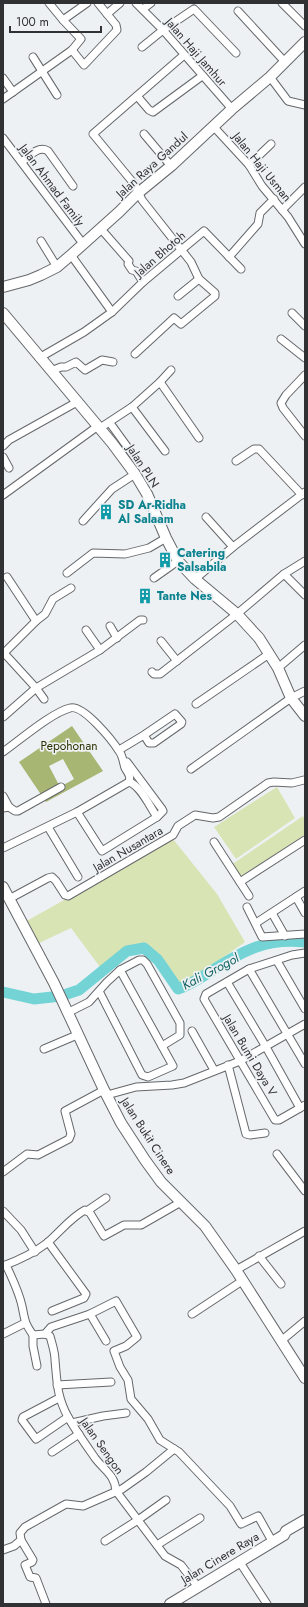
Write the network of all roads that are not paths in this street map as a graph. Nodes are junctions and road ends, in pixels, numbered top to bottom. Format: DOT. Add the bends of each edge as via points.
graph roads {
  1 [pos="49,3"];
  2 [pos="87,3"];
  3 [pos="98,3"];
  4 [pos="120,3"];
  5 [pos="136,3"];
  6 [pos="151,3"];
  7 [pos="282,3"];
  8 [pos="143,9"];
  9 [pos="238,10"];
  10 [pos="107,14"];
  11 [pos="63,20"];
  12 [pos="305,26"];
  13 [pos="163,30"];
  14 [pos="305,42"];
  15 [pos="142,47"];
  16 [pos="72,50"];
  17 [pos="236,53"];
  18 [pos="184,55"];
  19 [pos="33,57"];
  20 [pos="285,62"];
  21 [pos="43,72"];
  22 [pos="202,76"];
  23 [pos="270,76"];
  24 [pos="3,78"];
  25 [pos="13,92"];
  26 [pos="57,95"];
  27 [pos="137,96"];
  28 [pos="3,99"];
  29 [pos="305,105"];
  30 [pos="232,109"];
  31 [pos="213,126"];
  32 [pos="144,134"];
  33 [pos="3,138"];
  34 [pos="271,144"];
  35 [pos="22,162"];
  36 [pos="249,165"];
  37 [pos="171,166"];
  38 [pos="73,186"];
  39 [pos="305,187"];
  40 [pos="138,193"];
  41 [pos="274,199"];
  42 [pos="282,210"];
  43 [pos="101,229"];
  44 [pos="41,241"];
  45 [pos="305,244"];
  46 [pos="84,245"];
  47 [pos="181,250"];
  48 [pos="71,256"];
  49 [pos="229,257"];
  50 [pos="57,267"];
  51 [pos="241,269"];
  52 [pos="199,279"];
  53 [pos="144,282"];
  54 [pos="3,287"];
  55 [pos="178,296"];
  56 [pos="112,312"];
  57 [pos="3,313"];
  58 [pos="292,313"];
  59 [pos="305,326"];
  60 [pos="281,339"];
  61 [pos="135,354"];
  62 [pos="39,358"];
  63 [pos="305,358"];
  64 [pos="113,362"];
  65 [pos="171,370"];
  66 [pos="51,371"];
  67 [pos="305,375"];
  68 [pos="160,382"];
  69 [pos="78,402"];
  70 [pos="132,407"];
  71 [pos="110,422"];
  72 [pos="99,427"];
  73 [pos="305,436"];
  74 [pos="199,438"];
  75 [pos="3,446"];
  76 [pos="165,451"];
  77 [pos="3,457"];
  78 [pos="236,461"];
  79 [pos="139,463"];
  80 [pos="9,468"];
  81 [pos="135,474"];
  82 [pos="303,493"];
  83 [pos="3,495"];
  84 [pos="206,517"];
  85 [pos="83,521"];
  86 [pos="166,538"];
  87 [pos="233,546"];
  88 [pos="178,561"];
  89 [pos="305,561"];
  90 [pos="67,573"];
  91 [pos="284,574"];
  92 [pos="7,577"];
  93 [pos="154,578"];
  94 [pos="195,579"];
  95 [pos="72,588"];
  96 [pos="305,595"];
  97 [pos="238,614"];
  98 [pos="143,620"];
  99 [pos="36,621"];
  100 [pos="110,626"];
  101 [pos="86,630"];
  102 [pos="118,638"];
  103 [pos="161,641"];
  104 [pos="305,645"];
  105 [pos="100,650"];
  106 [pos="4,653"];
  107 [pos="269,654"];
  108 [pos="177,661"];
  109 [pos="278,668"];
  110 [pos="152,672"];
  111 [pos="36,688"];
  112 [pos="305,691"];
  113 [pos="291,698"];
  114 [pos="44,699"];
  115 [pos="196,704"];
  116 [pos="305,716"];
  117 [pos="3,717"];
  118 [pos="144,735"];
  119 [pos="119,750"];
  120 [pos="3,752"];
  121 [pos="191,769"];
  122 [pos="305,781"];
  123 [pos="134,782"];
  124 [pos="61,787"];
  125 [pos="3,796"];
  126 [pos="6,808"];
  127 [pos="77,812"];
  128 [pos="157,817"];
  129 [pos="48,827"];
  130 [pos="305,840"];
  131 [pos="214,842"];
  132 [pos="3,848"];
  133 [pos="78,877"];
  134 [pos="240,882"];
  135 [pos="3,887"];
  136 [pos="305,891"];
  137 [pos="249,896"];
  138 [pos="296,897"];
  139 [pos="9,899"];
  140 [pos="247,907"];
  141 [pos="272,913"];
  142 [pos="305,913"];
  143 [pos="256,923"];
  144 [pos="305,934"];
  145 [pos="285,936"];
  146 [pos="305,953"];
  147 [pos="277,961"];
  148 [pos="249,969"];
  149 [pos="120,970"];
  150 [pos="226,982"];
  151 [pos="99,992"];
  152 [pos="305,1009"];
  153 [pos="67,1013"];
  154 [pos="305,1024"];
  155 [pos="192,1031"];
  156 [pos="288,1034"];
  157 [pos="77,1035"];
  158 [pos="162,1046"];
  159 [pos="266,1047"];
  160 [pos="44,1048"];
  161 [pos="240,1061"];
  162 [pos="305,1064"];
  163 [pos="228,1065"];
  164 [pos="214,1070"];
  165 [pos="105,1093"];
  166 [pos="302,1106"];
  167 [pos="265,1133"];
  168 [pos="277,1154"];
  169 [pos="3,1172"];
  170 [pos="305,1191"];
  171 [pos="106,1198"];
  172 [pos="181,1202"];
  173 [pos="3,1211"];
  174 [pos="87,1211"];
  175 [pos="305,1231"];
  176 [pos="48,1242"];
  177 [pos="35,1252"];
  178 [pos="258,1256"];
  179 [pos="4,1266"];
  180 [pos="236,1270"];
  181 [pos="242,1281"];
  182 [pos="281,1284"];
  183 [pos="52,1311"];
  184 [pos="90,1314"];
  185 [pos="192,1314"];
  186 [pos="305,1321"];
  187 [pos="24,1323"];
  188 [pos="3,1334"];
  189 [pos="45,1334"];
  190 [pos="33,1335"];
  191 [pos="106,1341"];
  192 [pos="281,1341"];
  193 [pos="37,1366"];
  194 [pos="305,1378"];
  195 [pos="111,1382"];
  196 [pos="57,1385"];
  197 [pos="60,1398"];
  198 [pos="126,1413"];
  199 [pos="68,1417"];
  200 [pos="72,1423"];
  201 [pos="79,1434"];
  202 [pos="174,1449"];
  203 [pos="52,1452"];
  204 [pos="116,1491"];
  205 [pos="166,1500"];
  206 [pos="200,1518"];
  207 [pos="138,1520"];
  208 [pos="305,1520"];
  209 [pos="305,1525"];
  210 [pos="284,1535"];
  211 [pos="21,1540"];
  212 [pos="105,1541"];
  213 [pos="272,1542"];
  214 [pos="156,1545"];
  215 [pos="3,1550"];
  216 [pos="239,1561"];
  217 [pos="198,1587"];
  218 [pos="264,1603"];
  219 [pos="46,1604"];
  220 [pos="170,1604"];
  1 -- 11 [label="street"];
  2 -- 11 [label="street"];
  3 -- 10 [label="street"];
  4 -- 10 [label="street"];
  5 -- 8 [label="street, Jalan Haji Jamhur"];
  6 -- 8 [label="street"];
  7 -- 12 [label="street"];
  8 -- 13 [label="street, Jalan Haji Jamhur"];
  9 -- 20 [label="street"];
  10 -- 16 [label="street" via="116,24 117,30 86,68"];
  11 -- 16 [label="street" via="81,39"];
  13 -- 15 [label="street"];
  13 -- 17 [label="street" via="194,9"];
  13 -- 18 [label="street, Jalan Haji Jamhur"];
  14 -- 20 [label="street, Jalan Raya Gandul"];
  16 -- 21 [label="street"];
  18 -- 22 [label="street, Jalan Haji Jamhur"];
  18 -- 27 [label="street"];
  19 -- 21 [label="street"];
  20 -- 23 [label="street, Jalan Raya Gandul"];
  21 -- 25 [label="street"];
  21 -- 26 [label="street"];
  22 -- 27 [label="street" via="153,112"];
  22 -- 30 [label="street, Jalan Haji Jamhur"];
  23 -- 29 [label="street" via="288,101"];
  23 -- 30 [label="street, Jalan Raya Gandul"];
  24 -- 25 [label="street"];
  25 -- 28 [label="street"];
  27 -- 40 [label="street" via="93,135"];
  30 -- 31 [label="street, Jalan Raya Gandul"];
  31 -- 36 [label="street, Jalan Haji Usman"];
  31 -- 37 [label="street, Jalan Raya Gandul"];
  32 -- 37 [label="street"];
  33 -- 35 [label="street, Jalan Ahmad Family"];
  34 -- 36 [label="street"];
  35 -- 38 [label="street" via="40,149 45,149"];
  35 -- 46 [label="street, Jalan Ahmad Family"];
  36 -- 41 [label="street, Jalan Haji Usman"];
  37 -- 40 [label="street, Jalan Raya Gandul"];
  39 -- 42 [label="street"];
  40 -- 43 [label="street, Jalan Raya Gandul"];
  40 -- 47 [label="street"];
  41 -- 42 [label="street, Jalan Haji Usman"];
  41 -- 49 [label="street" via="260,213 258,224"];
  42 -- 45 [label="street, Jalan Haji Usman"];
  43 -- 46 [label="street, Jalan Raya Gandul"];
  43 -- 53 [label="street"];
  44 -- 50 [label="street"];
  46 -- 48 [label="street, Jalan Raya Gandul"];
  47 -- 49 [label="street, Jalan Bhotoh" via="204,231"];
  47 -- 52 [label="street" via="191,262"];
  47 -- 53 [label="street, Jalan Bhotoh"];
  48 -- 50 [label="street, Jalan Raya Gandul"];
  48 -- 56 [label="street"];
  49 -- 51 [label="street"];
  50 -- 54 [label="street, Jalan Raya Gandul" via="29,280"];
  52 -- 55 [label="street"];
  52 -- 61 [label="street" via="215,293 215,296 182,324 174,318"];
  53 -- 56 [label="street, Jalan Bhotoh"];
  56 -- 62 [label="street, Jalan Bhotoh"];
  57 -- 62 [label="street, Jalan PLN"];
  58 -- 59 [label="street"];
  60 -- 63 [label="street"];
  62 -- 66 [label="street, Jalan PLN"];
  64 -- 66 [label="street" via="102,360 85,370 76,362 66,368"];
  65 -- 68 [label="street"];
  66 -- 69 [label="street, Jalan PLN"];
  67 -- 73 [label="street" via="281,403"];
  68 -- 70 [label="street"];
  68 -- 74 [label="street"];
  69 -- 72 [label="street, Jalan PLN"];
  69 -- 75 [label="street" via="9,440"];
  70 -- 71 [label="street"];
  70 -- 76 [label="street"];
  71 -- 72 [label="street"];
  71 -- 79 [label="street"];
  72 -- 81 [label="street, Jalan PLN"];
  72 -- 83 [label="street"];
  77 -- 80 [label="street"];
  78 -- 82 [label="street" via="254,448 259,449"];
  81 -- 85 [label="street" via="108,492"];
  81 -- 86 [label="street, Jalan PLN" via="147,494"];
  82 -- 87 [label="street"];
  84 -- 87 [label="street"];
  86 -- 88 [label="street, Jalan PLN"];
  86 -- 90 [label="street" via="149,548 125,554 93,553"];
  87 -- 94 [label="street"];
  88 -- 93 [label="street"];
  88 -- 94 [label="street, Jalan PLN"];
  89 -- 91 [label="street"];
  91 -- 96 [label="street"];
  91 -- 97 [label="street"];
  92 -- 99 [label="street"];
  94 -- 97 [label="street, Jalan PLN"];
  95 -- 99 [label="street" via="53,599 45,614"];
  97 -- 107 [label="street, Jalan PLN"];
  97 -- 108 [label="street"];
  98 -- 102 [label="street"];
  99 -- 106 [label="street"];
  100 -- 102 [label="street"];
  101 -- 105 [label="street"];
  102 -- 105 [label="street"];
  103 -- 108 [label="street"];
  104 -- 109 [label="street"];
  105 -- 111 [label="street"];
  106 -- 111 [label="street"];
  107 -- 109 [label="street, Jalan PLN"];
  107 -- 115 [label="street"];
  108 -- 110 [label="street" via="160,674"];
  109 -- 113 [label="street, Jalan PLN"];
  111 -- 114 [label="street"];
  111 -- 117 [label="street"];
  112 -- 113 [label="street"];
  113 -- 116 [label="street, Jalan PLN"];
  113 -- 121 [label="street"];
  118 -- 118 [label="street" via="176,714 182,722 154,742 149,742"];
  118 -- 119 [label="street"];
  119 -- 120 [label="street" via="88,716 71,707 55,714"];
  119 -- 123 [label="street"];
  122 -- 139 [label="street, Jalan Nusantara" via="268,783 219,817 195,815 178,826 173,835 68,896 52,877"];
  123 -- 127 [label="street"];
  123 -- 128 [label="street"];
  123 -- 128 [label="street" via="165,814"];
  124 -- 126 [label="street" via="18,811"];
  125 -- 126 [label="street"];
  127 -- 128 [label="street" via="102,851"];
  127 -- 129 [label="street"];
  129 -- 132 [label="street"];
  129 -- 133 [label="street"];
  130 -- 134 [label="street"];
  131 -- 134 [label="street"];
  134 -- 137 [label="street"];
  135 -- 139 [label="street, Jalan Bukit Cinere"];
  136 -- 138 [label="street"];
  138 -- 141 [label="street"];
  138 -- 142 [label="street"];
  139 -- 153 [label="street, Jalan Bukit Cinere" via="54,983"];
  140 -- 143 [label="street"];
  141 -- 143 [label="street"];
  141 -- 145 [label="street"];
  143 -- 145 [label="street" via="262,937"];
  144 -- 145 [label="street"];
  146 -- 147 [label="street"];
  147 -- 148 [label="street"];
  147 -- 152 [label="street"];
  148 -- 150 [label="street"];
  148 -- 156 [label="street"];
  149 -- 151 [label="street"];
  149 -- 158 [label="street"];
  149 -- 158 [label="street" via="143,960 168,1000 180,1024 180,1035"];
  150 -- 159 [label="street"];
  150 -- 161 [label="street, Jalan Bumi Daya V" via="206,994 204,999"];
  151 -- 153 [label="street" via="89,1002"];
  151 -- 158 [label="street" via="145,1077 172,1066"];
  153 -- 157 [label="street, Jalan Bukit Cinere"];
  154 -- 156 [label="street"];
  155 -- 164 [label="street"];
  156 -- 159 [label="street"];
  156 -- 162 [label="street"];
  157 -- 160 [label="street"];
  157 -- 165 [label="street, Jalan Bukit Cinere"];
  159 -- 161 [label="street"];
  159 -- 166 [label="street"];
  161 -- 163 [label="street"];
  161 -- 166 [label="street, Jalan Bumi Daya V" via="275,1120 280,1120"];
  163 -- 164 [label="street"];
  163 -- 167 [label="street" via="246,1134"];
  164 -- 165 [label="street" via="184,1083 136,1087"];
  165 -- 169 [label="street" via="65,1111 71,1134 69,1139 38,1155 27,1154"];
  165 -- 172 [label="street, Jalan Bukit Cinere" via="145,1160 161,1182"];
  168 -- 170 [label="street"];
  171 -- 174 [label="street"];
  172 -- 174 [label="street" via="141,1225 124,1225 104,1236"];
  172 -- 180 [label="street, Jalan Bukit Cinere" via="204,1224"];
  173 -- 177 [label="street" via="21,1230"];
  174 -- 176 [label="street" via="76,1214"];
  175 -- 178 [label="street"];
  176 -- 177 [label="street"];
  176 -- 183 [label="street" via="86,1294 84,1298"];
  177 -- 179 [label="street"];
  178 -- 180 [label="street"];
  178 -- 182 [label="street"];
  179 -- 187 [label="street" via="15,1284"];
  180 -- 181 [label="street, Jalan Bukit Cinere"];
  181 -- 185 [label="street"];
  181 -- 192 [label="street, Jalan Bukit Cinere"];
  184 -- 189 [label="street" via="51,1327"];
  184 -- 191 [label="street"];
  184 -- 202 [label="street" via="116,1301 137,1337 114,1351 128,1380 131,1399 148,1419 160,1440"];
  186 -- 192 [label="street"];
  187 -- 188 [label="street"];
  187 -- 190 [label="street"];
  189 -- 190 [label="street"];
  189 -- 196 [label="street, Jalan Sengon" via="50,1336"];
  190 -- 193 [label="street"];
  192 -- 194 [label="street, Jalan Bukit Cinere"];
  195 -- 196 [label="street"];
  196 -- 197 [label="street, Jalan Sengon"];
  197 -- 199 [label="street, Jalan Sengon"];
  197 -- 199 [label="street" via="23,1417 22,1420 36,1439"];
  198 -- 200 [label="street"];
  199 -- 200 [label="street, Jalan Sengon"];
  200 -- 201 [label="street, Jalan Sengon"];
  201 -- 203 [label="street"];
  201 -- 204 [label="street, Jalan Sengon" via="111,1475 116,1484"];
  202 -- 204 [label="street" via="146,1472"];
  202 -- 213 [label="street" via="225,1501 242,1524 256,1516 259,1517"];
  204 -- 207 [label="street, Jalan Sengon"];
  204 -- 211 [label="street" via="81,1506 68,1503 63,1505 25,1527 20,1533"];
  205 -- 207 [label="street"];
  206 -- 214 [label="street"];
  207 -- 212 [label="street"];
  207 -- 214 [label="street, Jalan Sengon"];
  208 -- 210 [label="street, Jalan Cinere Raya" via="286,1531"];
  209 -- 210 [label="street, Jalan Cinere Raya"];
  210 -- 213 [label="street, Jalan Cinere Raya"];
  211 -- 215 [label="street"];
  211 -- 219 [label="street" via="33,1560 25,1565 29,1577 36,1578"];
  213 -- 216 [label="street, Jalan Cinere Raya"];
  214 -- 217 [label="street, Jalan Sengon" via="165,1556 181,1565"];
  216 -- 217 [label="street, Jalan Cinere Raya"];
  216 -- 218 [label="street"];
  217 -- 220 [label="street, Jalan Cinere Raya"];
}
